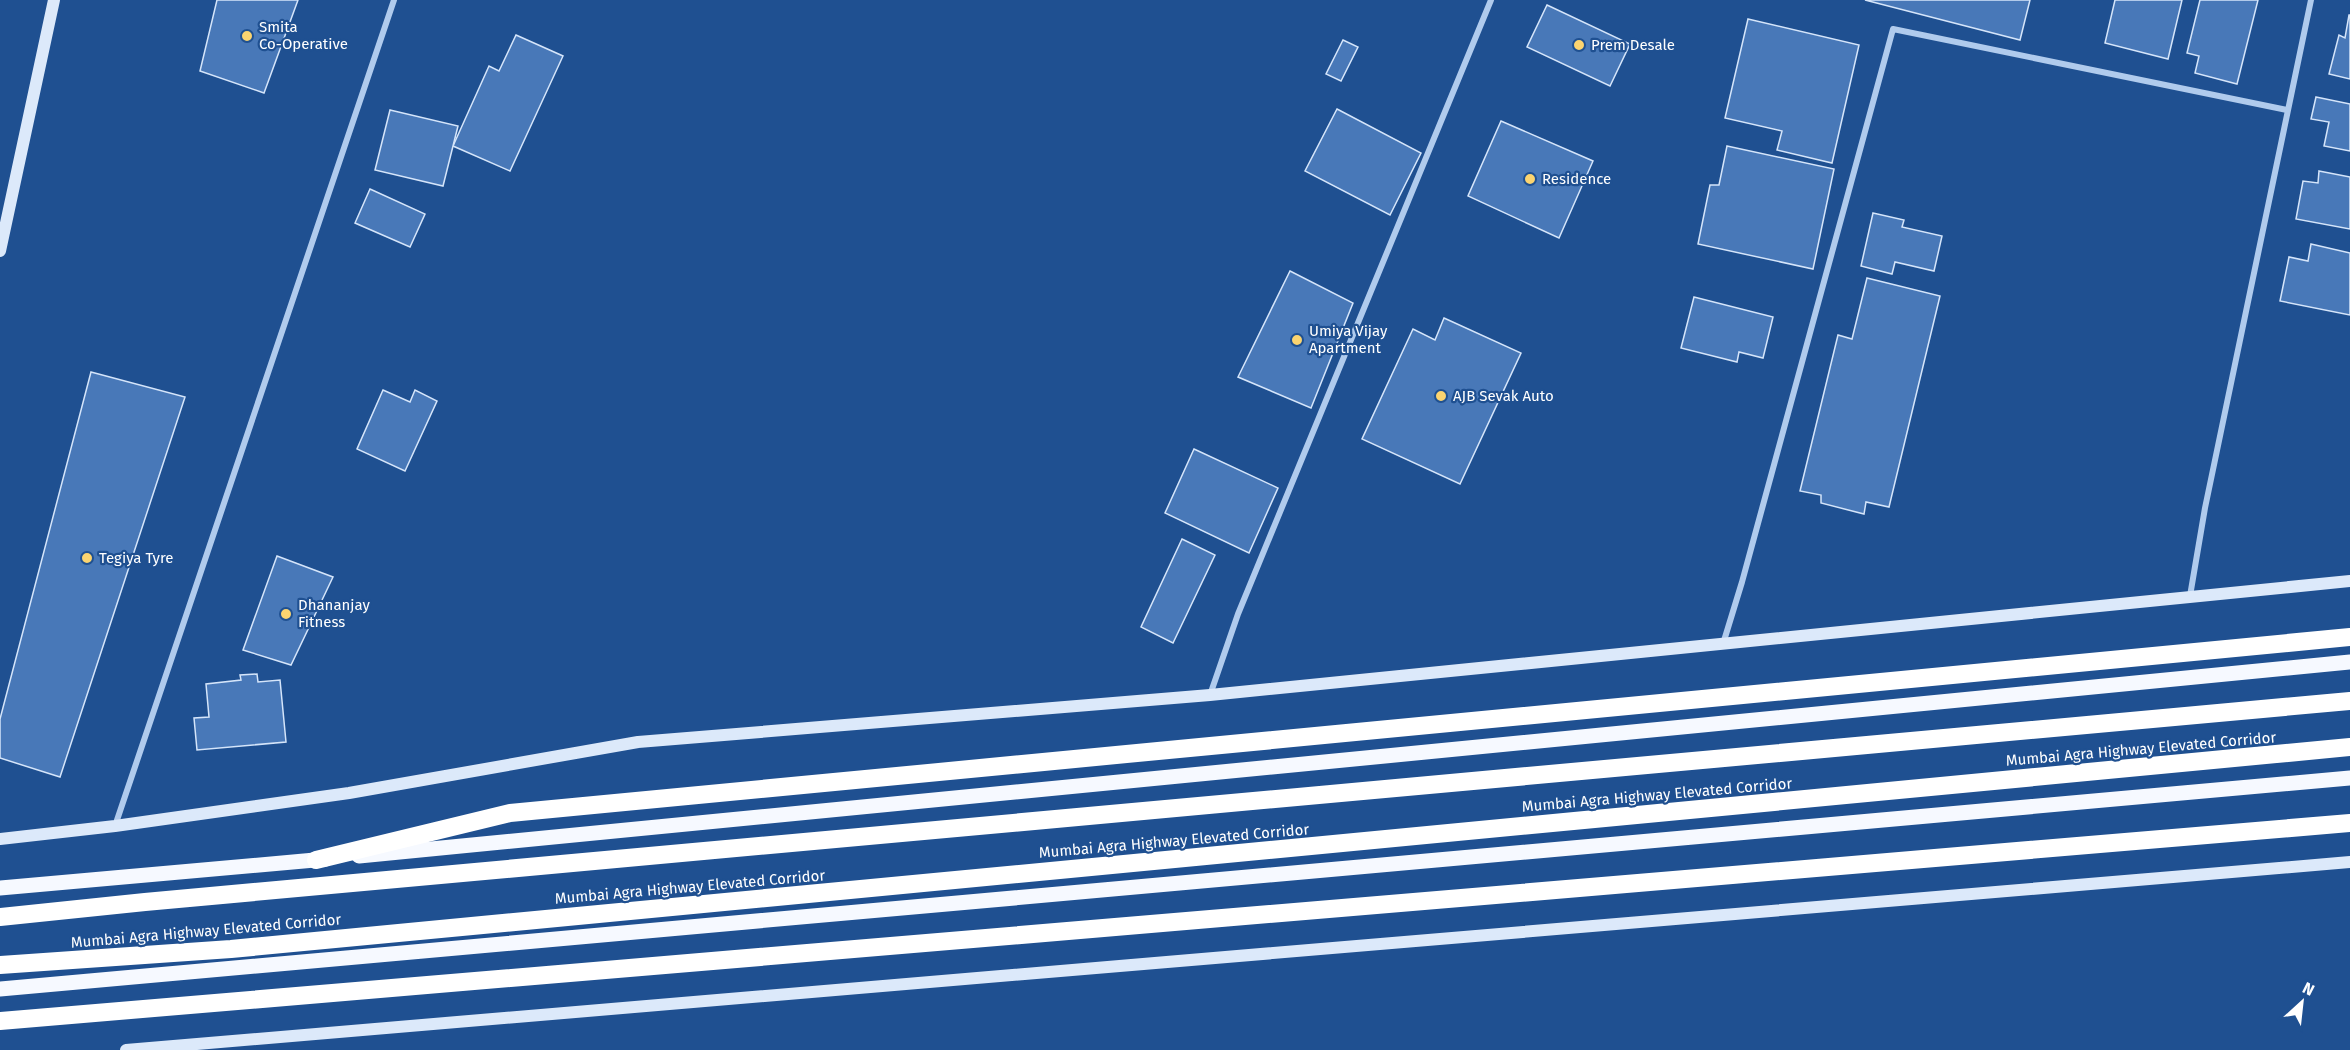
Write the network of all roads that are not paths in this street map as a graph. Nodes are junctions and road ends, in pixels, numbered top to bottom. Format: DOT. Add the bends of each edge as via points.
graph roads {
  1 [pos="54,0"];
  2 [pos="394,0"];
  3 [pos="1491,0"];
  4 [pos="2311,0"];
  5 [pos="2287,110"];
  6 [pos="0,251"];
  7 [pos="2350,581"];
  8 [pos="2190,596"];
  9 [pos="2350,637"];
  10 [pos="1723,644"];
  11 [pos="2350,663"];
  12 [pos="1210,695"];
  13 [pos="2350,701"];
  14 [pos="2350,747"];
  15 [pos="2350,778"];
  16 [pos="2350,823"];
  17 [pos="115,826"];
  18 [pos="0,839"];
  19 [pos="316,860"];
  20 [pos="2350,862"];
  21 [pos="0,888"];
  22 [pos="0,917"];
  23 [pos="0,966"];
  24 [pos="0,989"];
  25 [pos="0,1021"];
  26 [pos="126,1050"];
  1 -- 6 [label="street"];
  2 -- 17 [label="street"];
  3 -- 12 [label="street" via="1238,614"];
  4 -- 5 [label="street"];
  5 -- 8 [label="street"];
  5 -- 10 [label="street" via="1893,29"];
  7 -- 8 [label="street"];
  8 -- 10 [label="street"];
  9 -- 19 [label="highway" via="510,813"];
  10 -- 12 [label="street"];
  11 -- 19 [label="main road"];
  12 -- 17 [label="street" via="638,742 349,793"];
  13 -- 22 [label="highway, Mumbai Agra Highway Elevated Corridor"];
  14 -- 23 [label="highway, Mumbai Agra Highway Elevated Corridor" via="243,948"];
  15 -- 24 [label="main road"];
  16 -- 25 [label="highway"];
  17 -- 18 [label="street"];
  19 -- 21 [label="main road"];
  20 -- 26 [label="street"];
}
